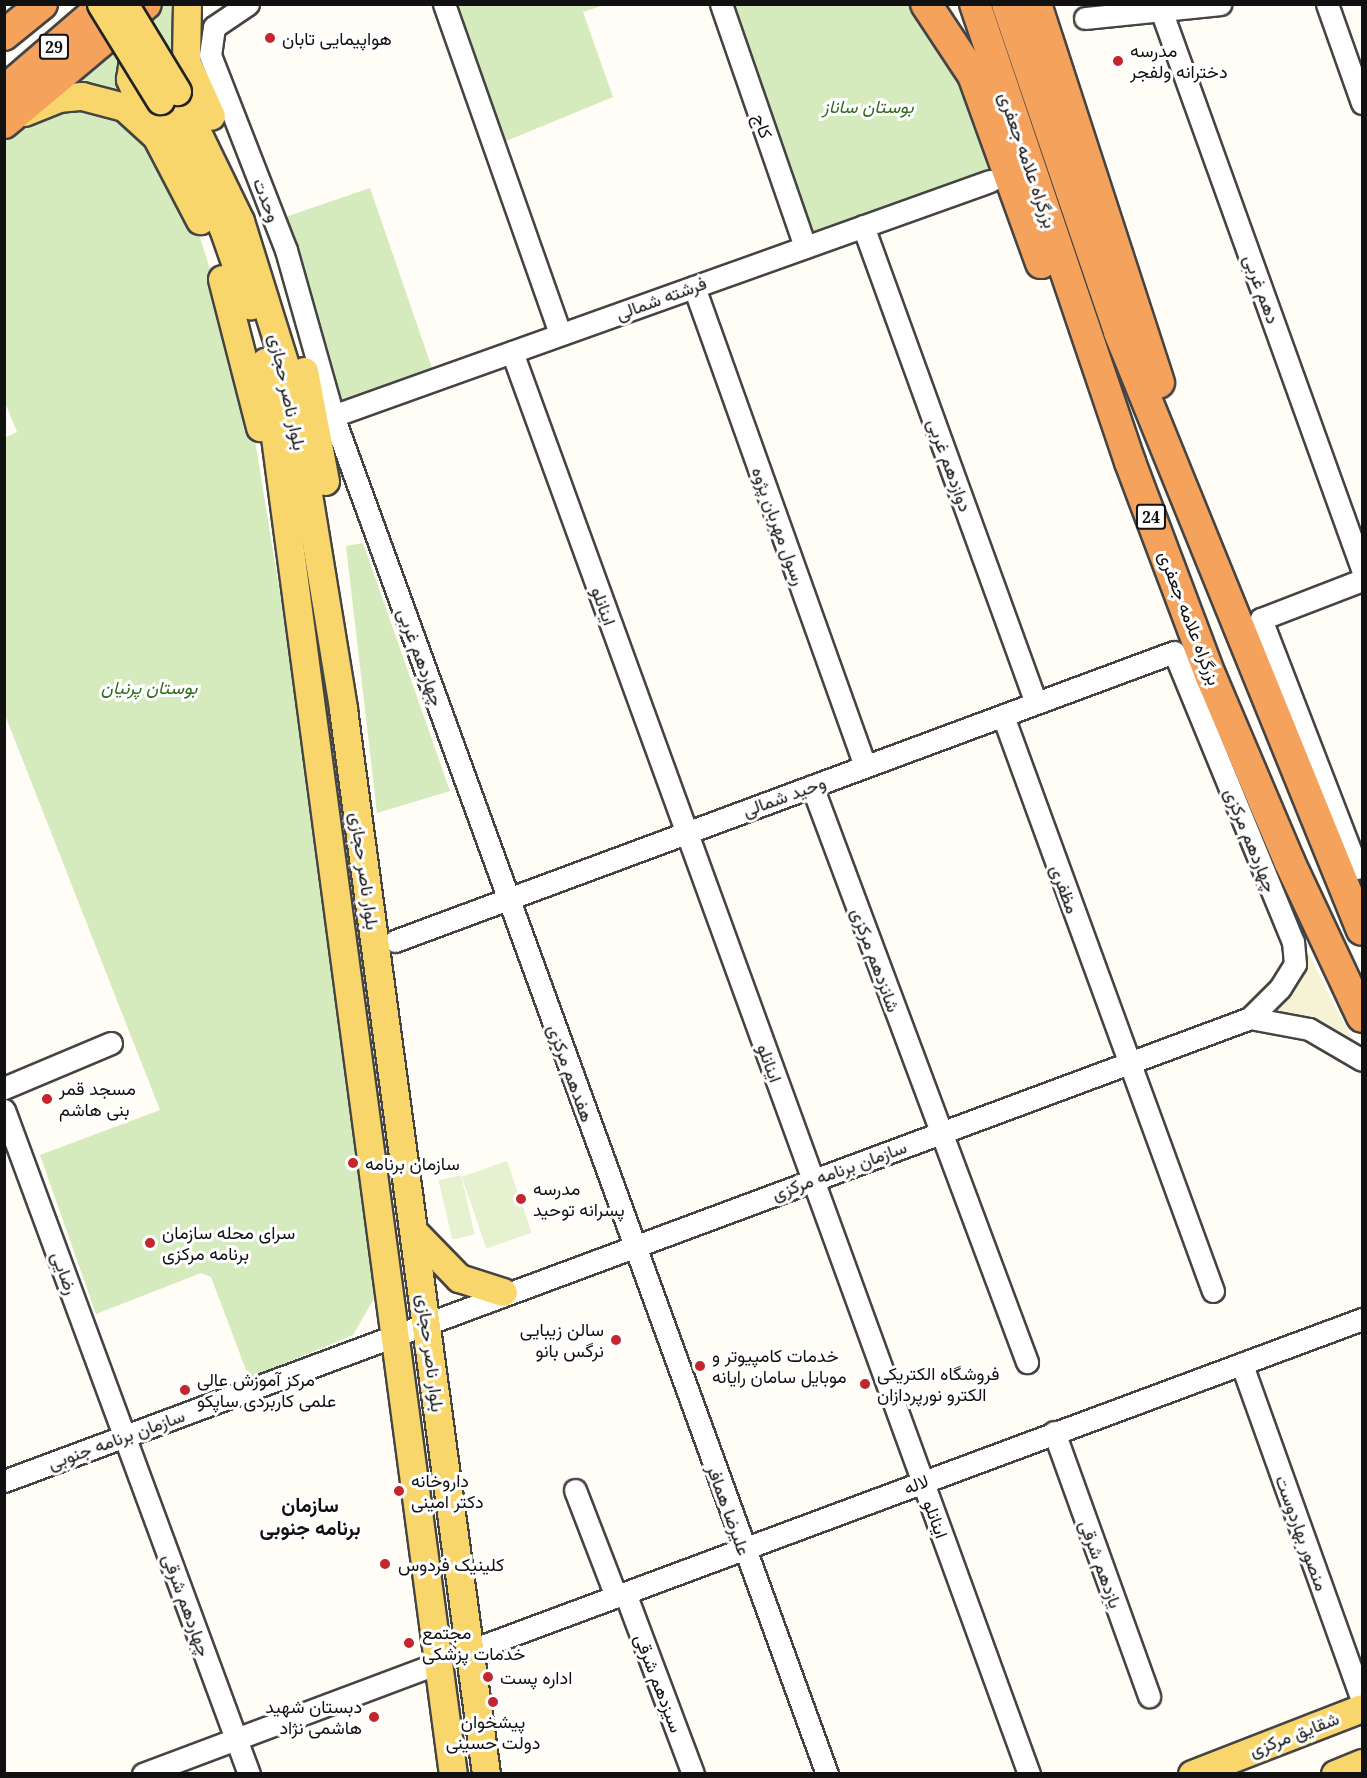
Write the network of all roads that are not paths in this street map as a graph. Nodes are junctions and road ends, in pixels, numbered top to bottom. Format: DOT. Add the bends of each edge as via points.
graph roads {
  1 [pos="42,4"];
  2 [pos="103,4"];
  3 [pos="123,4"];
  4 [pos="146,4"];
  5 [pos="187,4"];
  6 [pos="248,4"];
  7 [pos="444,4"];
  8 [pos="721,4"];
  9 [pos="926,4"];
  10 [pos="975,4"];
  11 [pos="1007,4"];
  12 [pos="1036,4"];
  13 [pos="1220,4"];
  14 [pos="1327,4"];
  15 [pos="1163,6"];
  16 [pos="1085,18"];
  17 [pos="4,35"];
  18 [pos="176,90"];
  19 [pos="4,91"];
  20 [pos="1362,103"];
  21 [pos="4,123"];
  22 [pos="156,136"];
  23 [pos="990,182"];
  24 [pos="864,226"];
  25 [pos="805,247"];
  26 [pos="693,287"];
  27 [pos="560,334"];
  28 [pos="512,352"];
  29 [pos="333,416"];
  30 [pos="1130,462"];
  31 [pos="1362,569"];
  32 [pos="1217,575"];
  33 [pos="1362,580"];
  34 [pos="1174,652"];
  35 [pos="1036,703"];
  36 [pos="312,713"];
  37 [pos="1003,716"];
  38 [pos="866,766"];
  39 [pos="812,786"];
  40 [pos="687,833"];
  41 [pos="1320,837"];
  42 [pos="1357,868"];
  43 [pos="508,899"];
  44 [pos="1362,899"];
  45 [pos="1362,930"];
  46 [pos="395,941"];
  47 [pos="1362,1017"];
  48 [pos="1250,1018"];
  49 [pos="111,1043"];
  50 [pos="1362,1060"];
  51 [pos="1127,1063"];
  52 [pos="4,1088"];
  53 [pos="4,1110"];
  54 [pos="940,1133"];
  55 [pos="813,1179"];
  56 [pos="416,1234"];
  57 [pos="634,1246"];
  58 [pos="1213,1290"];
  59 [pos="503,1292"];
  60 [pos="1362,1319"];
  61 [pos="428,1323"];
  62 [pos="396,1335"];
  63 [pos="1028,1362"];
  64 [pos="1242,1365"];
  65 [pos="1054,1432"];
  66 [pos="125,1436"];
  67 [pos="4,1481"];
  68 [pos="922,1481"];
  69 [pos="575,1490"];
  70 [pos="743,1548"];
  71 [pos="621,1594"];
  72 [pos="470,1651"];
  73 [pos="438,1663"];
  74 [pos="1149,1696"];
  75 [pos="1362,1701"];
  76 [pos="1362,1708"];
  77 [pos="236,1738"];
  78 [pos="1362,1763"];
  79 [pos="143,1773"];
  80 [pos="249,1773"];
  81 [pos="453,1773"];
  82 [pos="486,1773"];
  83 [pos="693,1773"];
  84 [pos="827,1773"];
  85 [pos="1029,1773"];
  86 [pos="1192,1773"];
  87 [pos="1335,1773"];
  1 -- 17 [label="highway, 29"];
  2 -- 18 [label="main road, بلوار ناصر حجازی, bridge"];
  2 -- 19 [label="highway, 29"];
  3 -- 18 [label="main road, بلوار ناصر حجازی, bridge"];
  4 -- 21 [label="highway"];
  5 -- 18 [label="main road"];
  6 -- 29 [label="street, وحدت" via="214,27 210,55 286,250"];
  7 -- 27 [label="street"];
  8 -- 25 [label="street, کاج"];
  9 -- 30 [label="highway" via="973,75 1053,294"];
  10 -- 30 [label="highway, بزرگراه علامه جعفری / 24"];
  11 -- 32 [label="highway, بزرگراه علامه جعفری / 24" via="1119,332"];
  12 -- 32 [label="highway"];
  13 -- 15 [label="street"];
  14 -- 20 [label="street"];
  15 -- 16 [label="street"];
  15 -- 31 [label="street, دهم غربی"];
  18 -- 22 [label="main road" via="173,57 162,54 140,58 132,67 131,89"];
  18 -- 36 [label="main road, بلوار ناصر حجازی" via="270,380"];
  18 -- 56 [label="main road, بلوار ناصر حجازی" via="236,210 289,378 343,709"];
  21 -- 22 [label="main road" via="49,101 82,96 124,108"];
  22 -- 36 [label="main road" via="199,218 242,343"];
  23 -- 24 [label="street, فرشته شمالی"];
  24 -- 25 [label="street, فرشته شمالی"];
  24 -- 35 [label="street, دوازدهم غربی"];
  25 -- 26 [label="street, فرشته شمالی"];
  26 -- 27 [label="street, فرشته شمالی"];
  26 -- 38 [label="street, رسول مهربان پژوه"];
  27 -- 28 [label="street, فرشته شمالی"];
  28 -- 29 [label="street, فرشته شمالی"];
  28 -- 40 [label="street, اینانلو"];
  29 -- 43 [label="street, چهاردهم غربی"];
  30 -- 47 [label="highway, بزرگراه علامه جعفری / 24" via="1284,850"];
  32 -- 41 [label="highway, بزرگراه علامه جعفری / 24"];
  33 -- 42 [label="street" via="1261,619"];
  34 -- 35 [label="street, وحید شمالی"];
  34 -- 48 [label="street, چهاردهم مرکزی" via="1293,942 1294,964 1287,979"];
  35 -- 37 [label="street, وحید شمالی"];
  36 -- 62 [label="main road, بلوار ناصر حجازی"];
  37 -- 38 [label="street, وحید شمالی"];
  37 -- 51 [label="street, مظفری"];
  38 -- 39 [label="street, وحید شمالی"];
  39 -- 40 [label="street, وحید شمالی"];
  39 -- 54 [label="street, شانزدهم مرکزی"];
  40 -- 43 [label="street, وحید شمالی"];
  40 -- 55 [label="street, اینانلو"];
  41 -- 44 [label="street"];
  41 -- 45 [label="highway, بزرگراه علامه جعفری / 24"];
  43 -- 46 [label="street, وحید شمالی"];
  43 -- 57 [label="street, هفدهم مرکزی"];
  48 -- 50 [label="street" via="1310,1029"];
  48 -- 51 [label="street, سازمان برنامه مرکزی"];
  49 -- 52 [label="street"];
  51 -- 54 [label="street, سازمان برنامه مرکزی"];
  51 -- 58 [label="street"];
  53 -- 66 [label="street, رضایی"];
  54 -- 55 [label="street, سازمان برنامه مرکزی"];
  54 -- 63 [label="street"];
  55 -- 57 [label="street, سازمان برنامه مرکزی"];
  55 -- 68 [label="street, اینانلو"];
  56 -- 59 [label="main road" via="459,1278"];
  56 -- 61 [label="main road, بلوار ناصر حجازی"];
  57 -- 59 [label="street, سازمان برنامه مرکزی"];
  57 -- 70 [label="street, علیرضا همافر"];
  59 -- 61 [label="street, سازمان برنامه مرکزی"];
  60 -- 64 [label="street, لاله"];
  61 -- 62 [label="street, سازمان برنامه جنوبی"];
  61 -- 72 [label="main road, بلوار ناصر حجازی"];
  62 -- 66 [label="street, سازمان برنامه جنوبی"];
  62 -- 73 [label="main road, بلوار ناصر حجازی"];
  64 -- 65 [label="street, لاله"];
  64 -- 75 [label="street, منصور بهاردوست"];
  65 -- 68 [label="street, لاله"];
  65 -- 74 [label="street, یازدهم شرقی"];
  66 -- 67 [label="street, سازمان برنامه جنوبی"];
  66 -- 77 [label="street, چهاردهم شرقی"];
  68 -- 70 [label="street, لاله"];
  68 -- 85 [label="street, اینانلو"];
  69 -- 71 [label="street, سیزدهم شرقی"];
  70 -- 71 [label="street, لاله"];
  70 -- 84 [label="street, علیرضا همافر"];
  71 -- 72 [label="street, لاله"];
  71 -- 83 [label="street, سیزدهم شرقی"];
  72 -- 82 [label="main road, بلوار ناصر حجازی"];
  73 -- 77 [label="street"];
  73 -- 81 [label="main road, بلوار ناصر حجازی"];
  76 -- 86 [label="main road, شقایق مرکزی"];
  77 -- 79 [label="street"];
  77 -- 80 [label="street, چهاردهم شرقی"];
  78 -- 87 [label="main road"];
}
